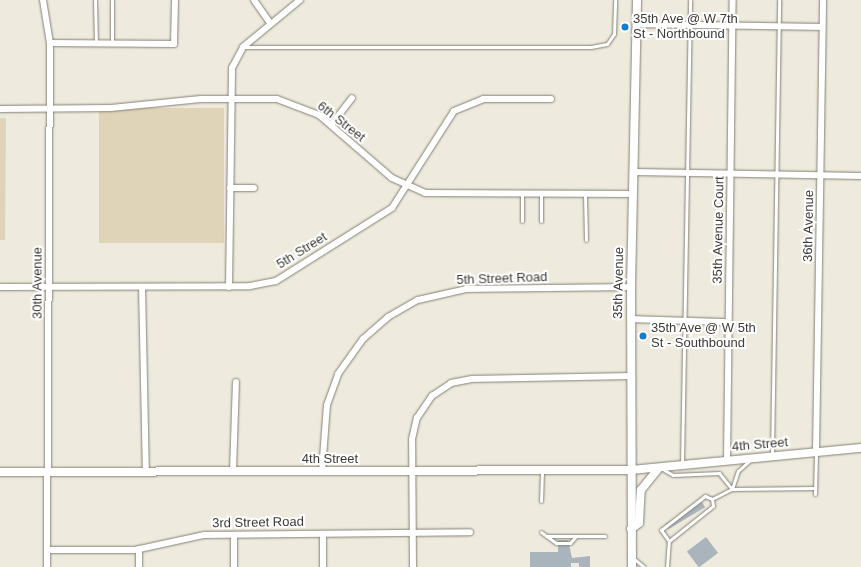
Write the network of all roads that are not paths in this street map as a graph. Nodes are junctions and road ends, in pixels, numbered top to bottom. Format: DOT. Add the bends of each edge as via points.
graph roads {
  1 [pos="43,0"];
  2 [pos="95,0"];
  3 [pos="112,0"];
  4 [pos="254,0"];
  5 [pos="300,0"];
  6 [pos="615,0"];
  7 [pos="637,0"];
  8 [pos="690,0"];
  9 [pos="733,0"];
  10 [pos="779,0"];
  11 [pos="823,0"];
  12 [pos="175,2"];
  13 [pos="270,23"];
  14 [pos="637,24"];
  15 [pos="689,26"];
  16 [pos="733,26"];
  17 [pos="779,27"];
  18 [pos="822,27"];
  19 [pos="50,43"];
  20 [pos="96,44"];
  21 [pos="112,44"];
  22 [pos="243,47"];
  23 [pos="352,98"];
  24 [pos="231,99"];
  25 [pos="551,99"];
  26 [pos="49,108"];
  27 [pos="0,109"];
  28 [pos="331,125"];
  29 [pos="634,172"];
  30 [pos="686,173"];
  31 [pos="731,173"];
  32 [pos="775,174"];
  33 [pos="821,175"];
  34 [pos="861,176"];
  35 [pos="230,188"];
  36 [pos="254,188"];
  37 [pos="408,188"];
  38 [pos="633,194"];
  39 [pos="522,195"];
  40 [pos="541,195"];
  41 [pos="585,195"];
  42 [pos="522,221"];
  43 [pos="541,221"];
  44 [pos="586,240"];
  45 [pos="0,287"];
  46 [pos="49,287"];
  47 [pos="142,287"];
  48 [pos="229,287"];
  49 [pos="631,287"];
  50 [pos="631,319"];
  51 [pos="685,321"];
  52 [pos="728,322"];
  53 [pos="630,376"];
  54 [pos="236,382"];
  55 [pos="861,448"];
  56 [pos="816,452"];
  57 [pos="772,456"];
  58 [pos="752,458"];
  59 [pos="727,460"];
  60 [pos="682,466"];
  61 [pos="660,468"];
  62 [pos="412,470"];
  63 [pos="542,470"];
  64 [pos="631,470"];
  65 [pos="233,471"];
  66 [pos="322,471"];
  67 [pos="0,472"];
  68 [pos="48,472"];
  69 [pos="146,472"];
  70 [pos="815,488"];
  71 [pos="732,489"];
  72 [pos="815,494"];
  73 [pos="712,499"];
  74 [pos="541,501"];
  75 [pos="674,519"];
  76 [pos="688,521"];
  77 [pos="677,522"];
  78 [pos="668,523"];
  79 [pos="690,524"];
  80 [pos="681,526"];
  81 [pos="671,527"];
  82 [pos="632,529"];
  83 [pos="684,530"];
  84 [pos="470,532"];
  85 [pos="541,532"];
  86 [pos="674,532"];
  87 [pos="412,533"];
  88 [pos="323,534"];
  89 [pos="234,535"];
  90 [pos="546,536"];
  91 [pos="576,536"];
  92 [pos="605,536"];
  93 [pos="677,536"];
  94 [pos="669,542"];
  95 [pos="139,549"];
  96 [pos="48,550"];
  97 [pos="632,556"];
  98 [pos="48,567"];
  99 [pos="139,567"];
  100 [pos="234,567"];
  101 [pos="323,567"];
  102 [pos="413,567"];
  103 [pos="632,567"];
  104 [pos="644,567"];
  105 [pos="667,567"];
  1 -- 19 [label="street, 30th Avenue"];
  2 -- 20 [label="lane"];
  3 -- 21 [label="lane"];
  4 -- 13 [label="street"];
  5 -- 13 [label="street"];
  6 -- 22 [label="lane" via="614,34 607,44 591,47"];
  7 -- 14 [label="main road, 35th Avenue"];
  8 -- 15 [label="lane"];
  9 -- 16 [label="street, 35th Avenue Court"];
  10 -- 17 [label="lane"];
  11 -- 18 [label="street, 36th Avenue"];
  12 -- 21 [label="street" via="174,44"];
  13 -- 22 [label="street"];
  14 -- 15 [label="street"];
  14 -- 29 [label="main road, 35th Avenue"];
  15 -- 16 [label="street"];
  15 -- 30 [label="lane"];
  16 -- 17 [label="street"];
  16 -- 31 [label="street, 35th Avenue Court"];
  17 -- 18 [label="street"];
  17 -- 32 [label="lane"];
  18 -- 33 [label="street, 36th Avenue"];
  19 -- 20 [label="street"];
  19 -- 26 [label="street, 30th Avenue"];
  20 -- 21 [label="street"];
  22 -- 24 [label="street" via="234,59"];
  23 -- 28 [label="street"];
  24 -- 26 [label="street, 6th Street" via="111,108"];
  24 -- 28 [label="street, 6th Street" via="277,99 308,109"];
  24 -- 35 [label="street"];
  25 -- 37 [label="street, 5th Street" via="483,99 465,104 445,122"];
  26 -- 27 [label="street, 6th Street"];
  26 -- 46 [label="street, 30th Avenue"];
  28 -- 37 [label="street, 6th Street" via="383,171"];
  29 -- 30 [label="street"];
  29 -- 38 [label="main road, 35th Avenue"];
  30 -- 31 [label="street"];
  30 -- 51 [label="lane"];
  31 -- 32 [label="street"];
  31 -- 52 [label="street, 35th Avenue Court"];
  32 -- 33 [label="street"];
  32 -- 57 [label="lane"];
  33 -- 34 [label="street"];
  33 -- 56 [label="street, 36th Avenue"];
  35 -- 36 [label="street"];
  35 -- 48 [label="street"];
  37 -- 39 [label="street, 6th Street" via="441,195"];
  37 -- 48 [label="street, 5th Street" via="392,208 276,281"];
  38 -- 41 [label="street, 6th Street"];
  38 -- 49 [label="main road, 35th Avenue"];
  39 -- 40 [label="street, 6th Street"];
  39 -- 42 [label="lane"];
  40 -- 41 [label="street, 6th Street"];
  40 -- 43 [label="lane"];
  41 -- 44 [label="lane"];
  45 -- 46 [label="street, 5th Street"];
  46 -- 47 [label="street, 5th Street"];
  46 -- 68 [label="street, 30th Avenue"];
  47 -- 48 [label="street, 5th Street"];
  47 -- 69 [label="street"];
  49 -- 50 [label="main road, 35th Avenue"];
  49 -- 66 [label="street, 5th Street Road" via="466,289 418,300 388,316 362,339 338,374 324,424"];
  50 -- 51 [label="street"];
  50 -- 53 [label="main road, 35th Avenue"];
  51 -- 52 [label="street"];
  51 -- 60 [label="lane"];
  52 -- 59 [label="street, 35th Avenue Court"];
  53 -- 62 [label="street" via="472,379 451,383 432,396 417,418 412,439"];
  53 -- 64 [label="main road, 35th Avenue"];
  54 -- 65 [label="street"];
  55 -- 56 [label="main road, 4th Street"];
  56 -- 57 [label="main road, 4th Street"];
  56 -- 70 [label="lane"];
  57 -- 58 [label="main road, 4th Street"];
  58 -- 59 [label="main road, 4th Street"];
  58 -- 71 [label="lane" via="738,471"];
  59 -- 60 [label="main road, 4th Street"];
  60 -- 61 [label="main road, 4th Street"];
  61 -- 64 [label="main road, 4th Street"];
  61 -- 71 [label="lane" via="673,475 719,473"];
  61 -- 82 [label="main road" via="641,490 638,523"];
  62 -- 63 [label="main road, 4th Street"];
  62 -- 66 [label="main road, 4th Street"];
  62 -- 87 [label="street"];
  63 -- 64 [label="main road, 4th Street"];
  63 -- 74 [label="lane"];
  64 -- 82 [label="main road, 35th Avenue"];
  65 -- 66 [label="main road, 4th Street"];
  65 -- 69 [label="main road, 4th Street"];
  67 -- 68 [label="main road, 4th Street"];
  68 -- 69 [label="main road, 4th Street"];
  68 -- 96 [label="street, 30th Avenue"];
  70 -- 71 [label="lane"];
  70 -- 72 [label="lane"];
  71 -- 73 [label="lane"];
  73 -- 75 [label="lane" via="705,496 683,515"];
  73 -- 79 [label="lane" via="713,506 701,512"];
  75 -- 77 [label="lane"];
  75 -- 78 [label="lane"];
  76 -- 79 [label="lane"];
  78 -- 81 [label="lane"];
  78 -- 94 [label="lane" via="661,530"];
  79 -- 83 [label="lane"];
  80 -- 83 [label="lane"];
  82 -- 97 [label="main road, 35th Avenue"];
  83 -- 93 [label="lane"];
  84 -- 87 [label="street, 3rd Street Road"];
  85 -- 90 [label="lane"];
  86 -- 93 [label="lane"];
  87 -- 88 [label="street, 3rd Street Road"];
  87 -- 102 [label="street"];
  88 -- 89 [label="street, 3rd Street Road"];
  88 -- 101 [label="street"];
  89 -- 95 [label="street, 3rd Street Road" via="178,539"];
  89 -- 100 [label="street"];
  90 -- 91 [label="lane"];
  90 -- 91 [label="lane" via="555,542 563,543 572,542"];
  91 -- 92 [label="lane"];
  93 -- 94 [label="lane"];
  94 -- 105 [label="lane"];
  95 -- 96 [label="street, 3rd Street Road"];
  95 -- 99 [label="street"];
  96 -- 98 [label="street, 30th Avenue"];
  97 -- 103 [label="main road, 35th Avenue"];
  97 -- 104 [label="lane"];
}
